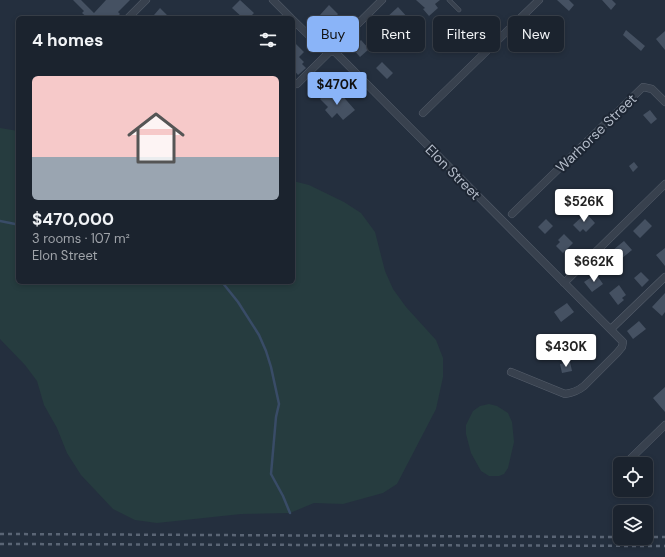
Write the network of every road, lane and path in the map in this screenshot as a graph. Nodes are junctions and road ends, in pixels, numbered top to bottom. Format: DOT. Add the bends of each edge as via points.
graph roads {
  1 [pos="146,0"];
  2 [pos="273,0"];
  3 [pos="382,0"];
  4 [pos="450,0"];
  5 [pos="539,0"];
  6 [pos="459,10"];
  7 [pos="130,16"];
  8 [pos="289,16"];
  9 [pos="295,22"];
  10 [pos="359,23"];
  11 [pos="307,34"];
  12 [pos="329,52"];
  13 [pos="335,52"];
  14 [pos="297,84"];
  15 [pos="665,102"];
  16 [pos="423,113"];
  17 [pos="665,184"];
  18 [pos="512,214"];
  19 [pos="665,277"];
  20 [pos="564,283"];
  21 [pos="611,329"];
  22 [pos="511,372"];
  23 [pos="665,425"];
  24 [pos="632,457"];
  1 -- 7 [label="street"];
  2 -- 8 [label="street, Elon Street"];
  3 -- 10 [label="street"];
  4 -- 6 [label="lane"];
  5 -- 16 [label="street"];
  9 -- 11 [label="street, Elon Street"];
  12 -- 14 [label="street"];
  13 -- 20 [label="street, Elon Street"];
  15 -- 18 [label="street, Warhorse Street" via="652,88 643,87"];
  17 -- 20 [label="street"];
  19 -- 21 [label="street"];
  20 -- 21 [label="street, Elon Street"];
  21 -- 22 [label="street, Elon Street" via="623,342 622,347 584,386 572,393 565,394"];
  23 -- 24 [label="street"];
}
